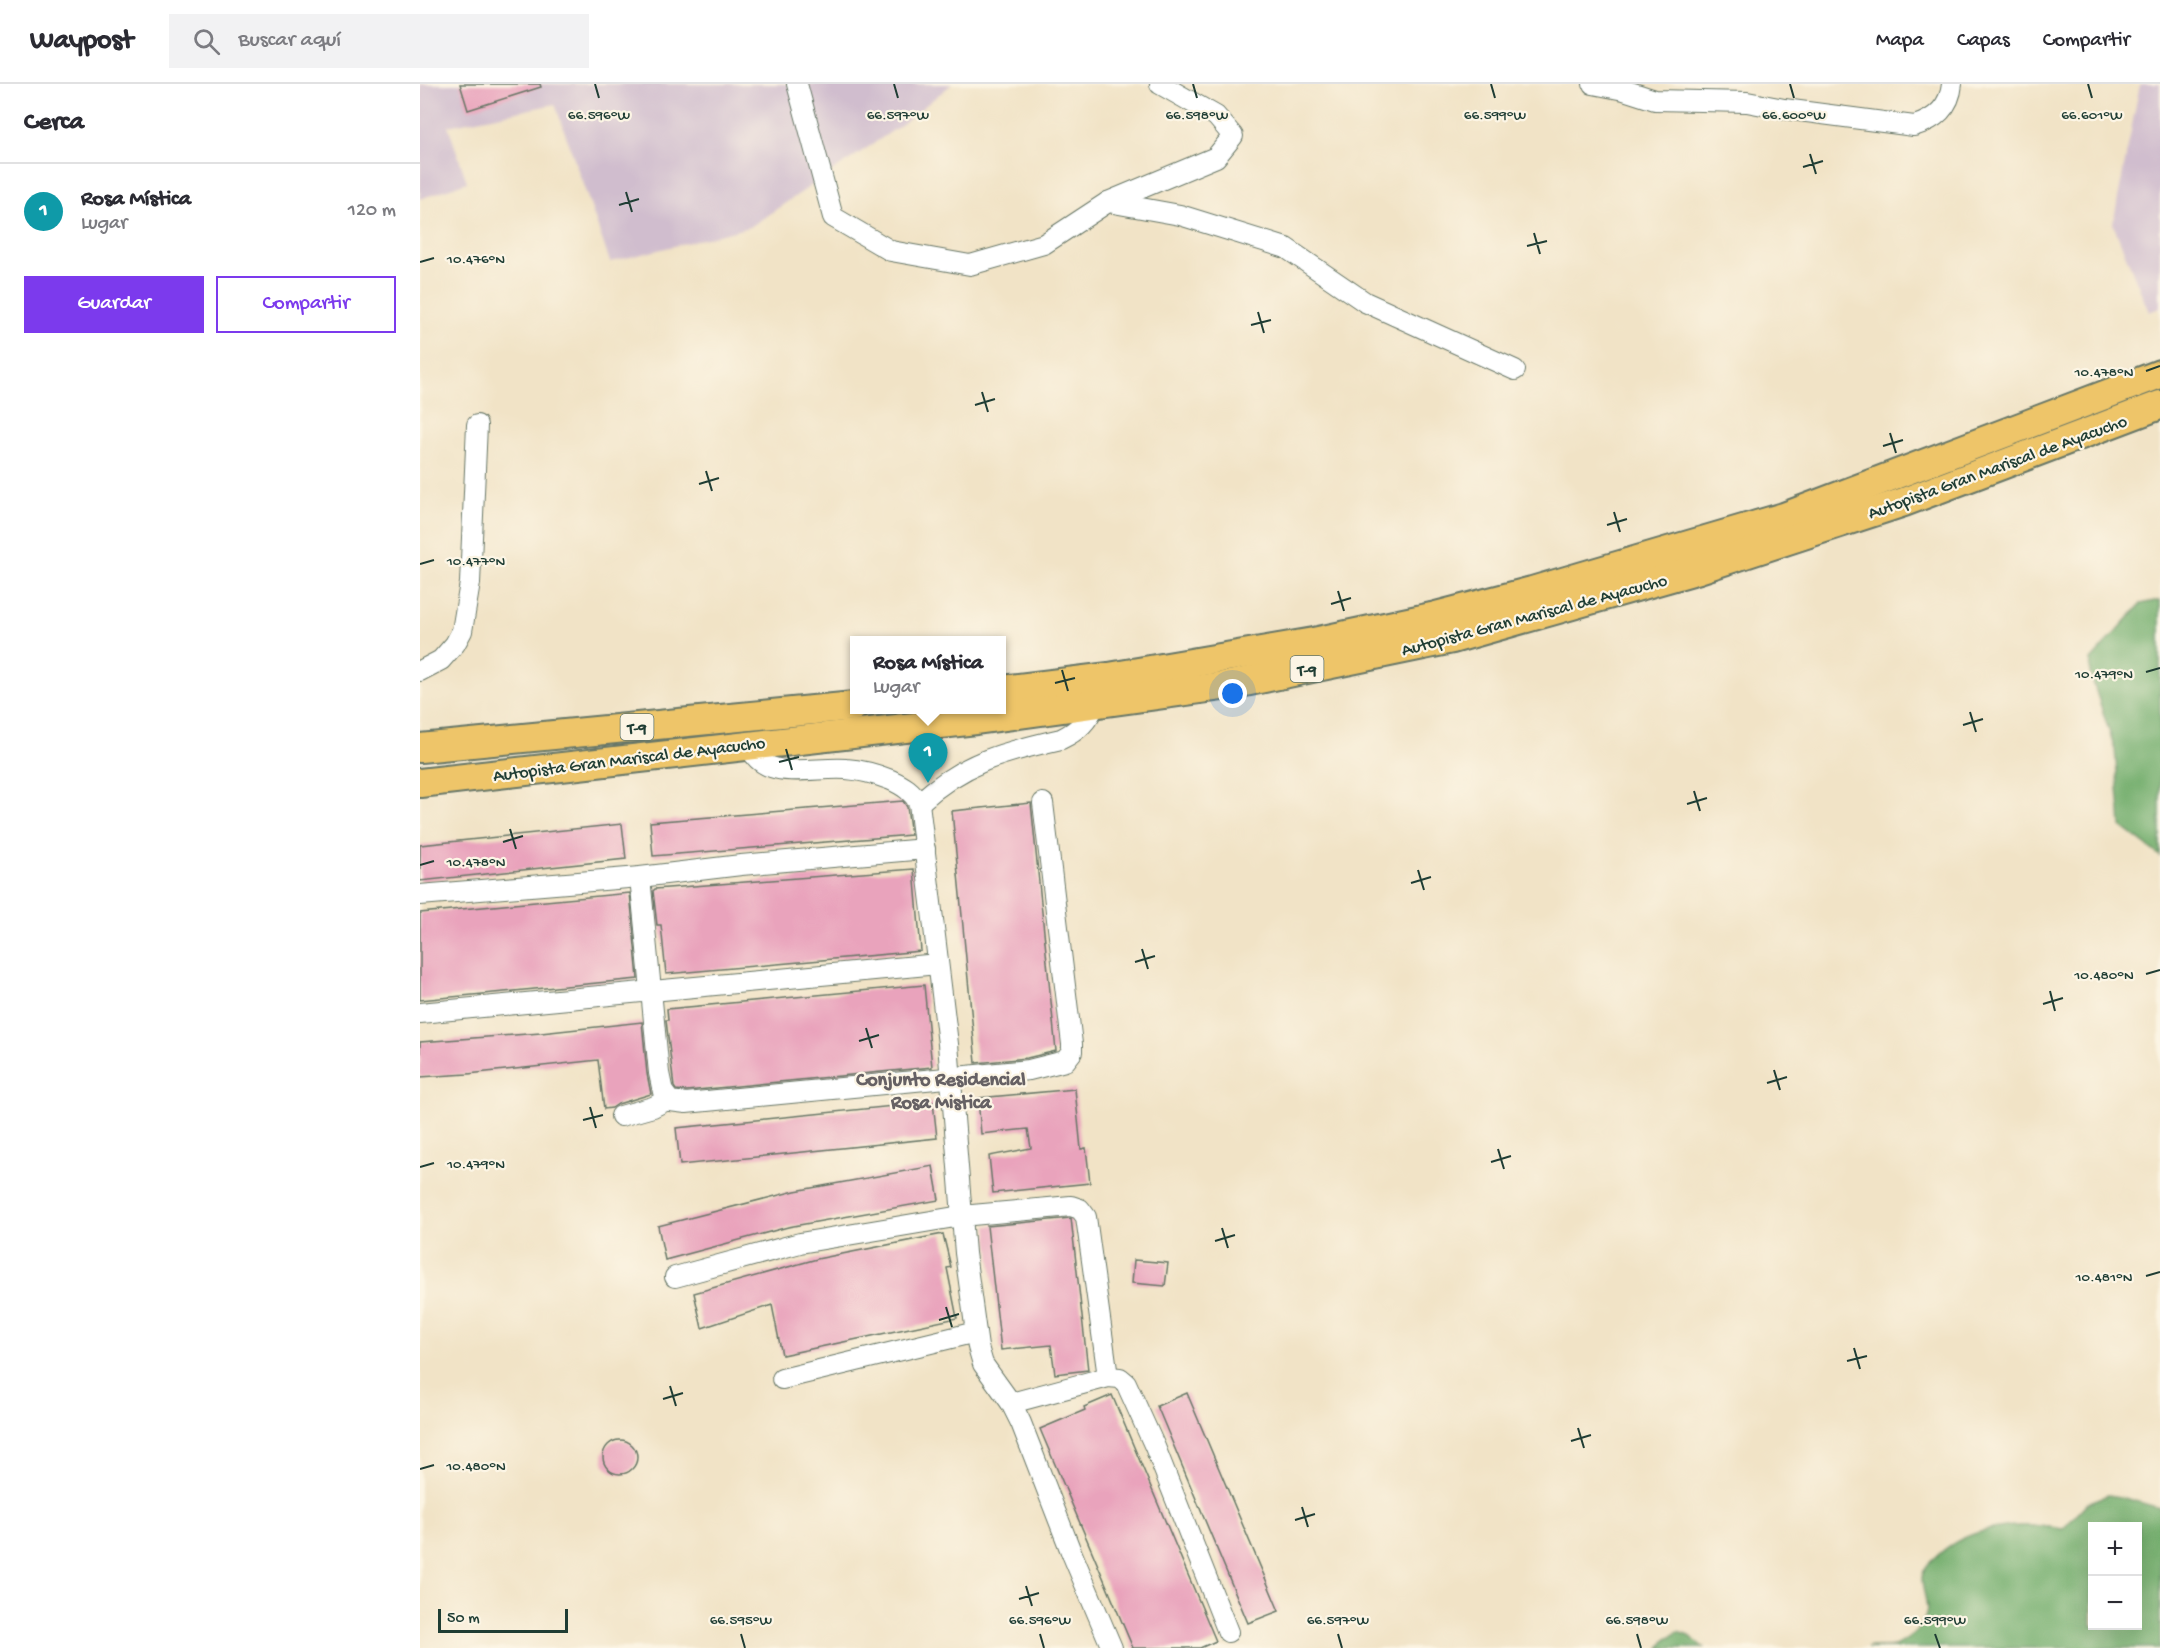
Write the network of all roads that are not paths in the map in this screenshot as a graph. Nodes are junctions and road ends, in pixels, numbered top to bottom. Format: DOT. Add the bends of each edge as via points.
graph roads {
  1 [pos="797,84"];
  2 [pos="1160,84"];
  3 [pos="1593,84"];
  4 [pos="1952,84"];
  5 [pos="1628,87"];
  6 [pos="1108,202"];
  7 [pos="1515,370"];
  8 [pos="2160,374"];
  9 [pos="2160,405"];
  10 [pos="2160,411"];
  11 [pos="477,425"];
  12 [pos="2093,431"];
  13 [pos="420,671"];
  14 [pos="1006,690"];
  15 [pos="1096,703"];
  16 [pos="850,706"];
  17 [pos="749,744"];
  18 [pos="420,748"];
  19 [pos="420,783"];
  20 [pos="1043,802"];
  21 [pos="919,803"];
  22 [pos="925,849"];
  23 [pos="640,877"];
  24 [pos="420,895"];
  25 [pos="938,964"];
  26 [pos="652,992"];
  27 [pos="420,1013"];
  28 [pos="951,1077"];
  29 [pos="667,1100"];
  30 [pos="621,1116"];
  31 [pos="962,1216"];
  32 [pos="675,1277"];
  33 [pos="976,1332"];
  34 [pos="1108,1377"];
  35 [pos="782,1379"];
  36 [pos="1011,1403"];
  37 [pos="1228,1632"];
  38 [pos="1112,1648"];
  1 -- 6 [label="street" via="833,217 891,251 970,265 1044,244"];
  2 -- 6 [label="street" via="1216,116 1233,136 1216,157"];
  3 -- 5 [label="street"];
  4 -- 5 [label="street" via="1951,94 1940,111 1929,122 1914,126 1747,102 1655,100"];
  6 -- 7 [label="street" via="1180,215 1286,248 1365,302"];
  8 -- 14 [label="highway, Autopista Gran Mariscal de Ayacucho / T-9" via="1784,517 1532,591 1314,642 1109,677"];
  9 -- 12 [label="highway, Autopista Gran Mariscal de Ayacucho / T-9"];
  10 -- 12 [label="street"];
  11 -- 13 [label="street" via="470,583 462,631 441,660"];
  12 -- 15 [label="highway, Autopista Gran Mariscal de Ayacucho / T-9" via="1904,502 1699,569 1452,639 1230,685"];
  15 -- 17 [label="highway, Autopista Gran Mariscal de Ayacucho / T-9"];
  15 -- 21 [label="street" via="1087,721 1071,734 988,758 943,782"];
  16 -- 18 [label="highway, Autopista Gran Mariscal de Ayacucho / T-9"];
  17 -- 19 [label="highway, Autopista Gran Mariscal de Ayacucho / T-9"];
  17 -- 21 [label="street" via="758,760 769,767 829,768 879,775 907,787"];
  20 -- 28 [label="street" via="1072,1052 1065,1061 1054,1065"];
  21 -- 22 [label="street"];
  22 -- 23 [label="street"];
  22 -- 25 [label="street"];
  23 -- 24 [label="street"];
  23 -- 26 [label="street"];
  25 -- 26 [label="street"];
  25 -- 28 [label="street"];
  26 -- 27 [label="street"];
  26 -- 29 [label="street" via="660,1083"];
  28 -- 29 [label="street" via="681,1104"];
  28 -- 31 [label="street"];
  29 -- 30 [label="street"];
  31 -- 32 [label="street" via="800,1242"];
  31 -- 33 [label="street"];
  31 -- 34 [label="street" via="1071,1206 1085,1213"];
  33 -- 35 [label="street"];
  33 -- 36 [label="street" via="984,1364"];
  34 -- 36 [label="street"];
  34 -- 37 [label="street" via="1120,1378 1130,1389"];
  36 -- 38 [label="street"];
}
